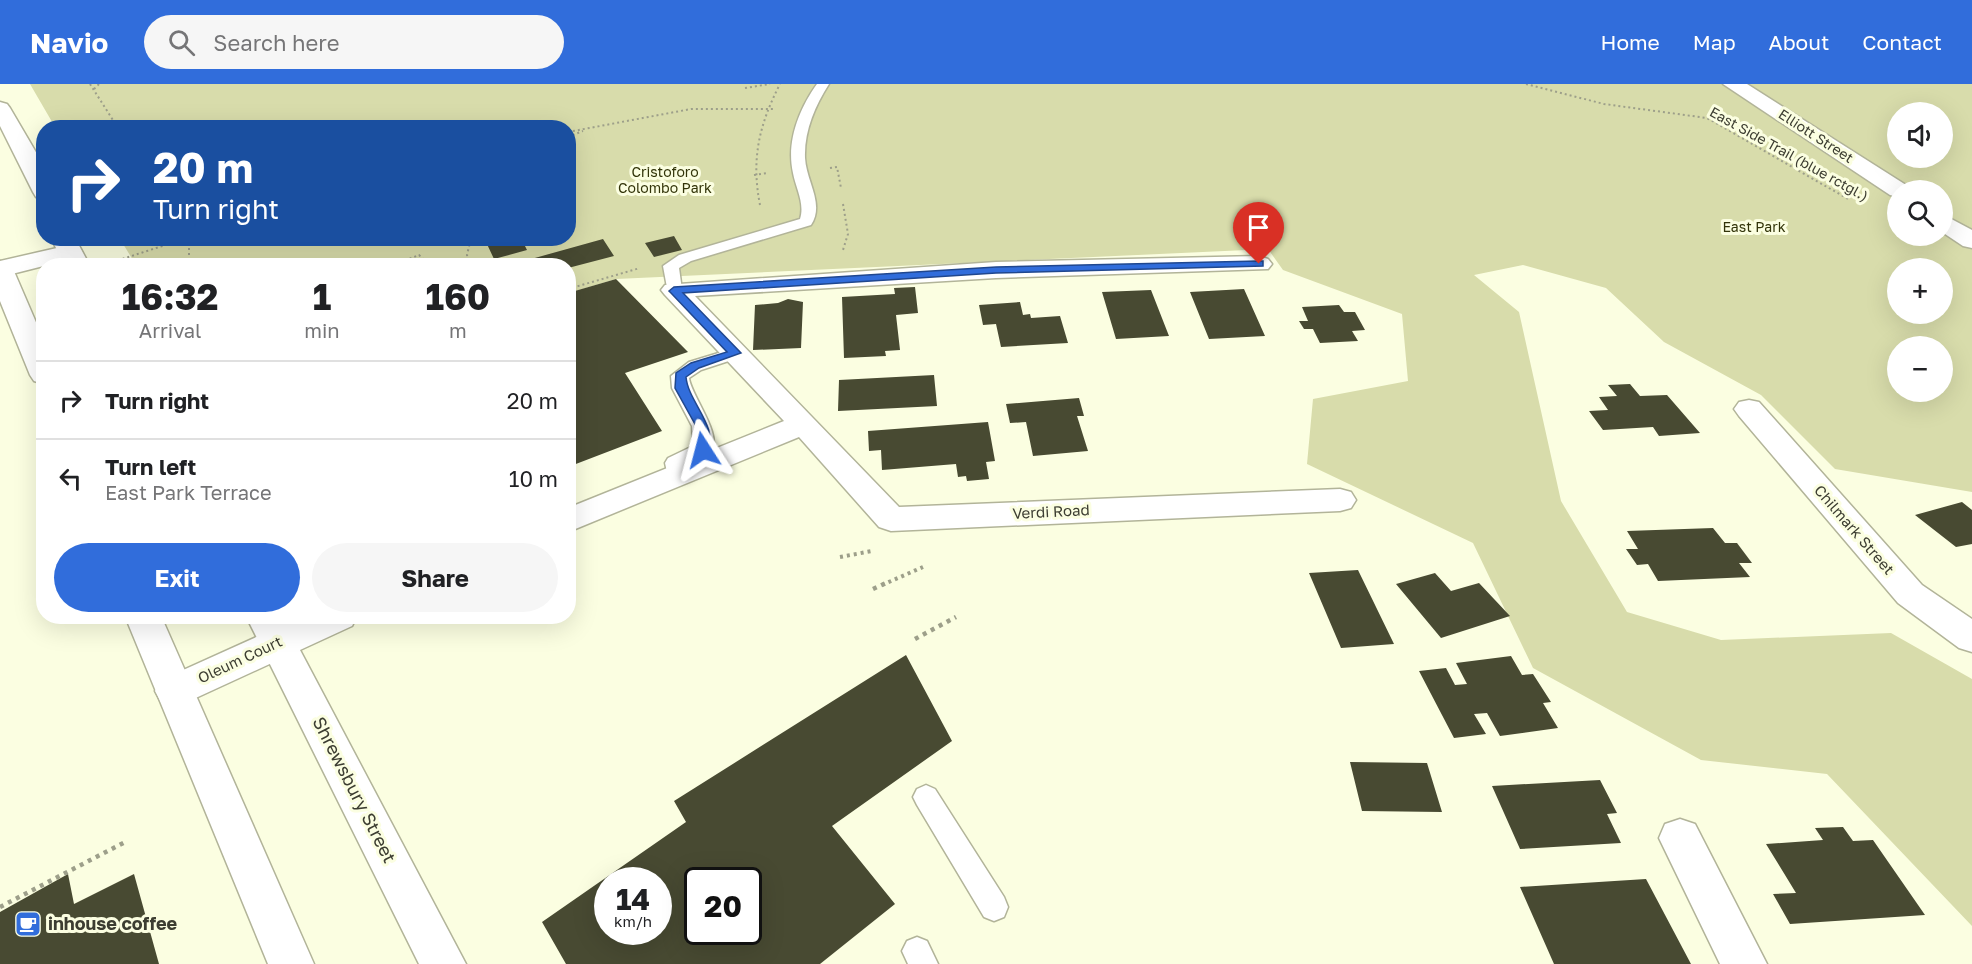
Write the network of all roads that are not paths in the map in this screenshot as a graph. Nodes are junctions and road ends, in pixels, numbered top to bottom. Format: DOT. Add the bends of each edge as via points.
graph roads {
  1 [pos="823,84"];
  2 [pos="1733,84"];
  3 [pos="0,108"];
  4 [pos="36,174"];
  5 [pos="1887,183"];
  6 [pos="1953,228"];
  7 [pos="1972,241"];
  8 [pos="70,252"];
  9 [pos="45,258"];
  10 [pos="36,260"];
  11 [pos="1259,264"];
  12 [pos="0,269"];
  13 [pos="674,291"];
  14 [pos="735,353"];
  15 [pos="36,356"];
  16 [pos="1749,409"];
  17 [pos="804,424"];
  18 [pos="676,476"];
  19 [pos="1340,500"];
  20 [pos="576,518"];
  21 [pos="146,624"];
  22 [pos="297,624"];
  23 [pos="270,629"];
  24 [pos="1972,638"];
  25 [pos="174,691"];
  26 [pos="926,797"];
  27 [pos="1680,838"];
  28 [pos="993,907"];
  29 [pos="291,964"];
  30 [pos="443,964"];
  31 [pos="1744,964"];
  1 -- 13 [label="lane" via="808,111 798,147 798,167 810,216 806,222 685,258 671,266"];
  2 -- 5 [label="street, Elliott Street"];
  3 -- 4 [label="street"];
  6 -- 7 [label="street"];
  8 -- 9 [label="street"];
  10 -- 12 [label="street"];
  11 -- 13 [label="street" via="996,270"];
  12 -- 15 [label="street"];
  13 -- 14 [label="street, Verdi Road"];
  14 -- 17 [label="street, Verdi Road"];
  14 -- 18 [label="lane" via="695,366 680,376 681,388 702,426 703,450 675,463"];
  16 -- 24 [label="street, Chilmark Street" via="1910,594"];
  17 -- 18 [label="street"];
  17 -- 19 [label="street, Verdi Road" via="891,519"];
  18 -- 20 [label="street"];
  21 -- 25 [label="street"];
  22 -- 23 [label="street, Oleum Court"];
  23 -- 25 [label="street, Oleum Court"];
  23 -- 30 [label="street, Shrewsbury Street"];
  25 -- 29 [label="street"];
  26 -- 28 [label="lane"];
  27 -- 31 [label="street"];
}
